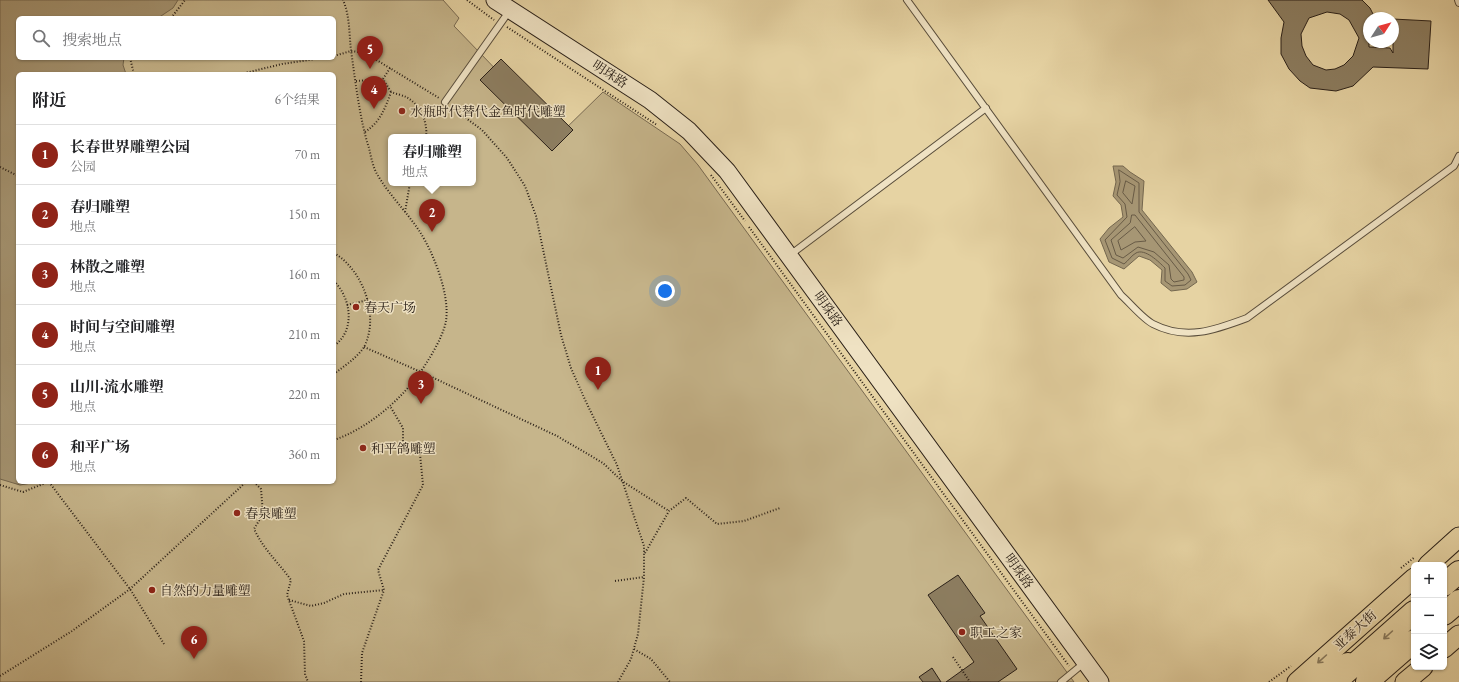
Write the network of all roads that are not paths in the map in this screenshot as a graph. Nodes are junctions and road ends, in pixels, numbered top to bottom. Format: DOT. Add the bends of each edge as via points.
graph roads {
  1 [pos="495,0"];
  2 [pos="907,0"];
  3 [pos="1458,0"];
  4 [pos="1459,3"];
  5 [pos="510,10"];
  6 [pos="445,102"];
  7 [pos="986,108"];
  8 [pos="1459,156"];
  9 [pos="790,256"];
  10 [pos="1459,537"];
  11 [pos="1431,562"];
  12 [pos="1459,572"];
  13 [pos="1411,581"];
  14 [pos="1447,582"];
  15 [pos="1459,601"];
  16 [pos="1447,611"];
  17 [pos="1411,615"];
  18 [pos="1459,635"];
  19 [pos="1411,644"];
  20 [pos="1447,645"];
  21 [pos="1362,658"];
  22 [pos="1391,661"];
  23 [pos="1079,667"];
  24 [pos="1419,670"];
  25 [pos="1062,682"];
  26 [pos="1100,682"];
  27 [pos="1297,682"];
  28 [pos="1304,682"];
  29 [pos="1335,682"];
  30 [pos="1367,682"];
  31 [pos="1376,682"];
  32 [pos="1405,682"];
  1 -- 5 [label="street, 明珠路"];
  2 -- 7 [label="lane"];
  3 -- 4 [label="lane"];
  5 -- 6 [label="lane"];
  5 -- 9 [label="street, 明珠路" via="650,100 689,131 727,171"];
  7 -- 8 [label="lane" via="1121,295 1152,324 1183,334 1212,331 1247,318 1454,166"];
  7 -- 9 [label="lane"];
  9 -- 23 [label="street, 明珠路"];
  10 -- 11 [label="main road"];
  12 -- 14 [label="highway"];
  13 -- 27 [label="main road, 亚泰大街, one-way"];
  15 -- 16 [label="highway"];
  17 -- 21 [label="highway, one-way"];
  18 -- 20 [label="main road"];
  19 -- 22 [label="highway"];
  21 -- 28 [label="highway"];
  21 -- 29 [label="highway"];
  22 -- 30 [label="highway"];
  22 -- 31 [label="highway"];
  23 -- 25 [label="lane"];
  23 -- 26 [label="street, 明珠路"];
  24 -- 32 [label="main road"];
}
